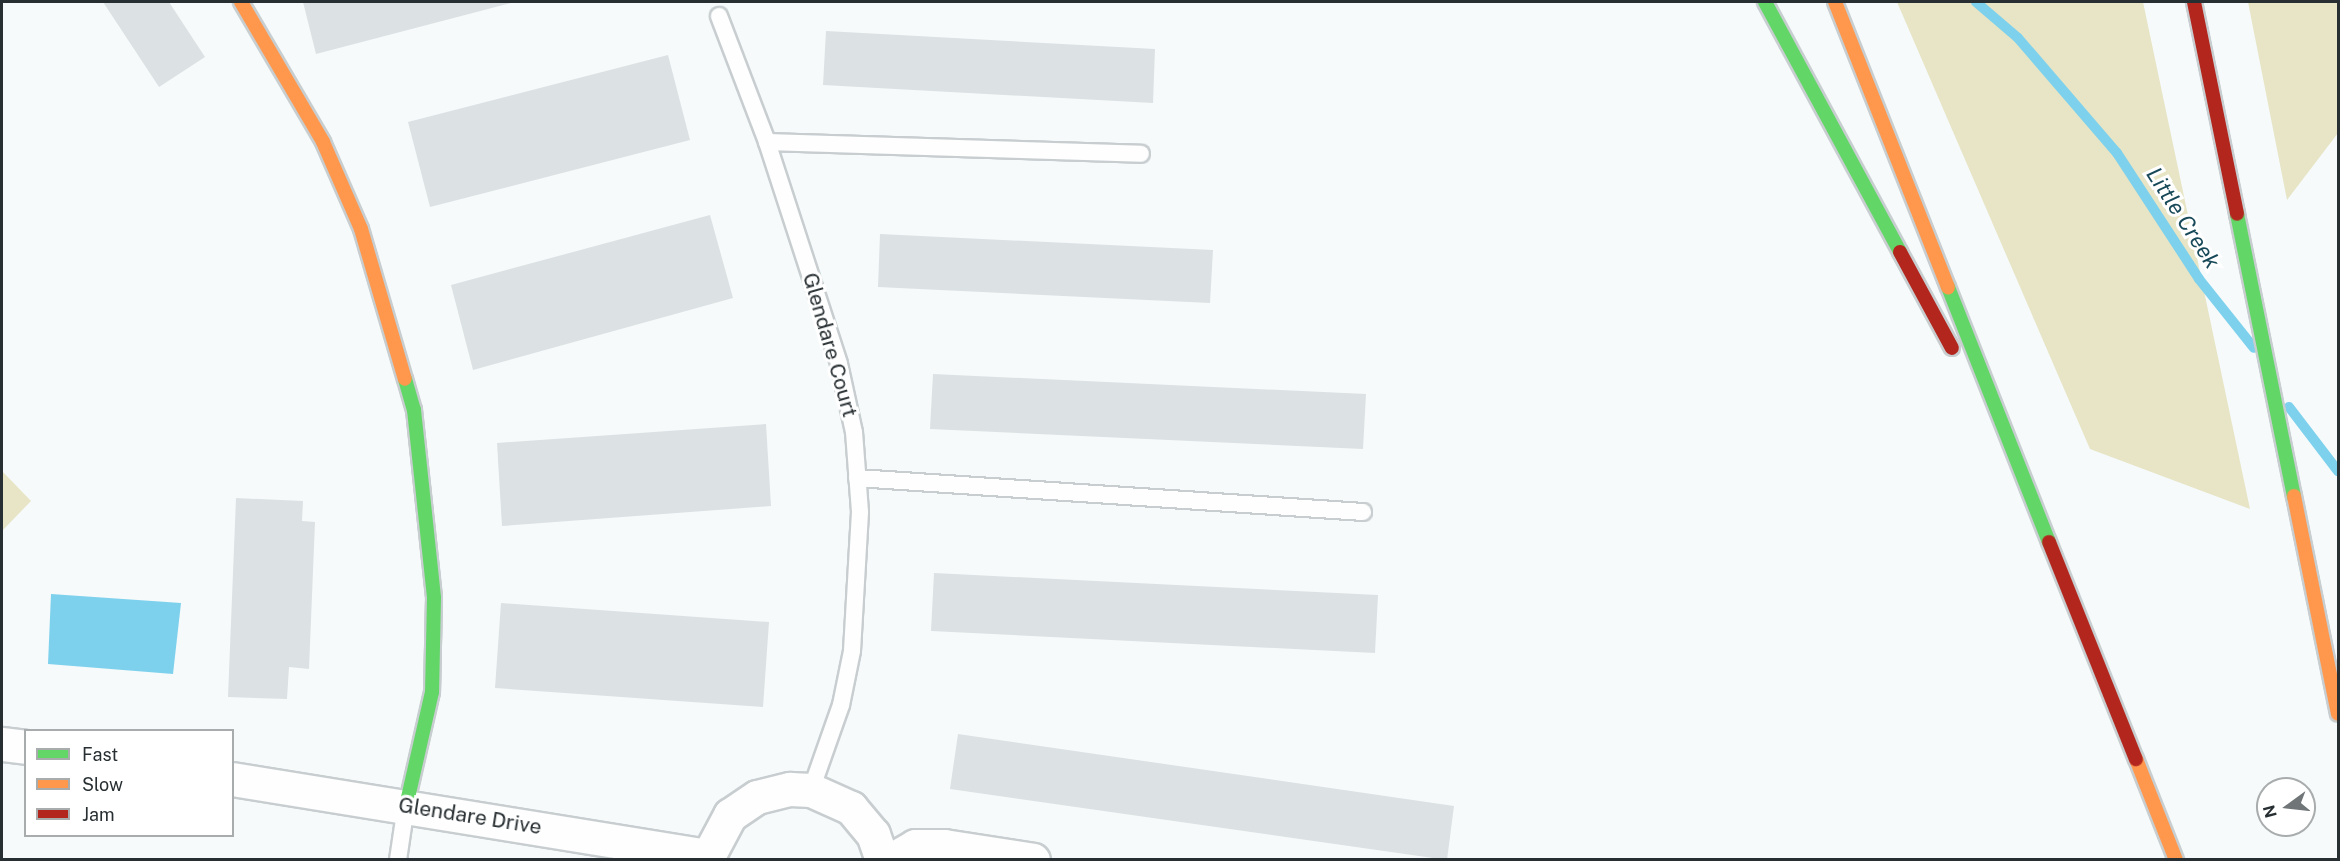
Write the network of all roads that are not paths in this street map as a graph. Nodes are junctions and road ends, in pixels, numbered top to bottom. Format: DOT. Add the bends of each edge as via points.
graph roads {
  1 [pos="241,2"];
  2 [pos="1765,2"];
  3 [pos="1835,2"];
  4 [pos="2194,2"];
  5 [pos="718,16"];
  6 [pos="767,142"];
  7 [pos="1141,154"];
  8 [pos="857,478"];
  9 [pos="2029,492"];
  10 [pos="1364,512"];
  11 [pos="2338,714"];
  12 [pos="2,744"];
  13 [pos="24,747"];
  14 [pos="234,779"];
  15 [pos="811,790"];
  16 [pos="405,806"];
  17 [pos="706,858"];
  18 [pos="398,860"];
  19 [pos="882,860"];
  20 [pos="891,860"];
  21 [pos="1034,860"];
  22 [pos="2176,860"];
  1 -- 16 [label="main road" via="324,142 361,229 414,410 434,598 432,692"];
  2 -- 9 [label="main road"];
  3 -- 9 [label="main road"];
  4 -- 11 [label="main road"];
  5 -- 6 [label="lane, Glendare Court"];
  6 -- 7 [label="lane"];
  6 -- 8 [label="lane, Glendare Court" via="839,363"];
  8 -- 10 [label="lane"];
  8 -- 15 [label="lane, Glendare Court" via="852,651 840,705"];
  9 -- 22 [label="main road"];
  12 -- 13 [label="street"];
  14 -- 16 [label="street, Glendare Drive"];
  15 -- 17 [label="street" via="773,791 743,805 719,828"];
  15 -- 19 [label="street" via="857,814 873,834"];
  16 -- 17 [label="street, Glendare Drive"];
  16 -- 18 [label="lane"];
  20 -- 21 [label="street" via="915,846 945,846"];
}
